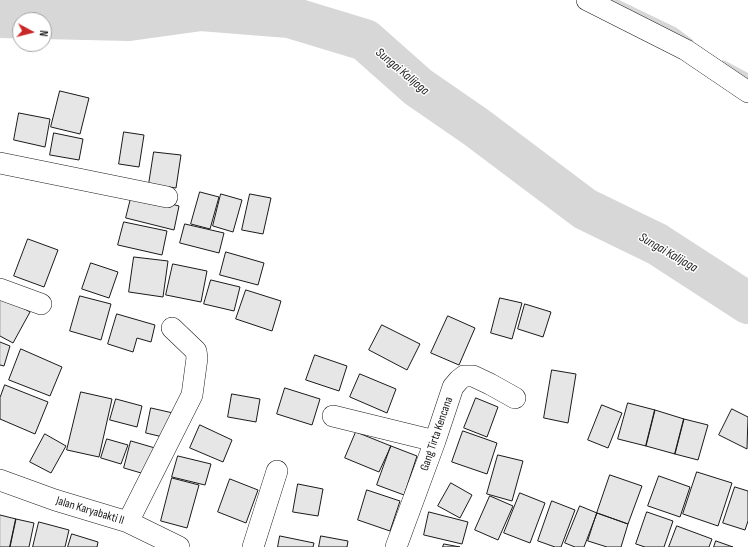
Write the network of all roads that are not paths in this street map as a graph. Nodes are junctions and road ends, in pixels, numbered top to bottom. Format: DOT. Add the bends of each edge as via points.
graph roads {
  1 [pos="587,0"];
  2 [pos="748,92"];
  3 [pos="0,163"];
  4 [pos="167,197"];
  5 [pos="0,289"];
  6 [pos="41,304"];
  7 [pos="172,328"];
  8 [pos="515,398"];
  9 [pos="333,416"];
  10 [pos="435,441"];
  11 [pos="277,471"];
  12 [pos="0,480"];
  13 [pos="128,522"];
  14 [pos="178,547"];
  15 [pos="253,547"];
  16 [pos="396,547"];
  1 -- 2 [label="street" via="686,50"];
  3 -- 4 [label="street"];
  5 -- 6 [label="street"];
  7 -- 13 [label="street" via="196,351 192,395"];
  8 -- 10 [label="street, Gang Tirta Kencana" via="473,376 464,376 453,387"];
  9 -- 10 [label="street"];
  10 -- 16 [label="street, Gang Tirta Kencana"];
  11 -- 15 [label="street"];
  12 -- 13 [label="street, Jalan Karyabakti II"];
  13 -- 14 [label="street, Jalan Karyabakti II"];
}
